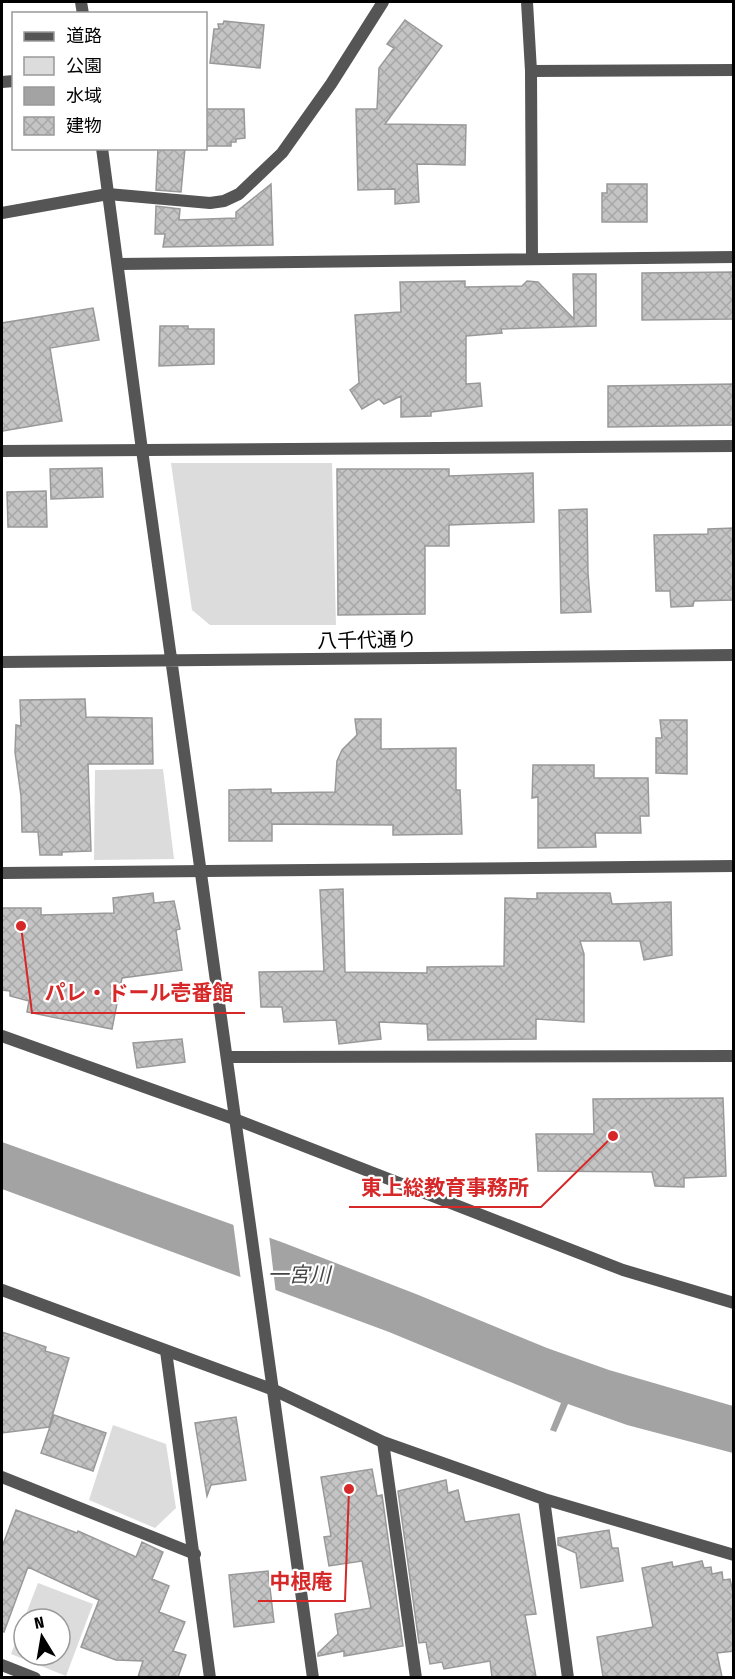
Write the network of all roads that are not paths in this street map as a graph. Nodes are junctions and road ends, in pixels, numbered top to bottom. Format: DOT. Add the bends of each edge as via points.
graph roads {
  1 [pos="382,2"];
  2 [pos="527,2"];
  3 [pos="734,70"];
  4 [pos="531,71"];
  5 [pos="102,150"];
  6 [pos="108,194"];
  7 [pos="2,213"];
  8 [pos="734,257"];
  9 [pos="532,258"];
  10 [pos="118,264"];
  11 [pos="734,446"];
  12 [pos="142,450"];
  13 [pos="2,451"];
  14 [pos="734,655"];
  15 [pos="2,662"];
  16 [pos="172,662"];
  17 [pos="734,866"];
  18 [pos="202,872"];
  19 [pos="2,873"];
  20 [pos="2,1035"];
  21 [pos="734,1056"];
  22 [pos="228,1057"];
  23 [pos="237,1119"];
  24 [pos="2,1290"];
  25 [pos="734,1304"];
  26 [pos="166,1351"];
  27 [pos="274,1390"];
  28 [pos="383,1442"];
  29 [pos="2,1477"];
  30 [pos="544,1499"];
  31 [pos="195,1554"];
  32 [pos="734,1555"];
  33 [pos="2,1665"];
  34 [pos="34,1677"];
  35 [pos="210,1677"];
  36 [pos="314,1677"];
  37 [pos="416,1677"];
  38 [pos="568,1677"];
  1 -- 6 [label="street" via="282,153 240,194 210,203"];
  2 -- 4 [label="street"];
  3 -- 4 [label="street"];
  4 -- 9 [label="street"];
  5 -- 6 [label="street"];
  6 -- 7 [label="street"];
  6 -- 10 [label="street"];
  8 -- 9 [label="street"];
  9 -- 10 [label="street"];
  10 -- 12 [label="street"];
  11 -- 12 [label="street"];
  12 -- 13 [label="street"];
  12 -- 16 [label="street"];
  14 -- 16 [label="street, 八千代通り"];
  15 -- 16 [label="street, 八千代通り"];
  16 -- 18 [label="street"];
  17 -- 18 [label="street"];
  18 -- 19 [label="street"];
  18 -- 22 [label="street"];
  20 -- 23 [label="street"];
  21 -- 22 [label="street"];
  22 -- 23 [label="street"];
  23 -- 25 [label="street" via="623,1270"];
  23 -- 27 [label="street"];
  24 -- 26 [label="street"];
  26 -- 27 [label="street"];
  26 -- 31 [label="street"];
  27 -- 28 [label="street"];
  27 -- 36 [label="street"];
  28 -- 30 [label="street"];
  28 -- 37 [label="street"];
  29 -- 31 [label="street"];
  30 -- 32 [label="street"];
  30 -- 38 [label="street"];
  31 -- 35 [label="street"];
  33 -- 34 [label="street"];
}
